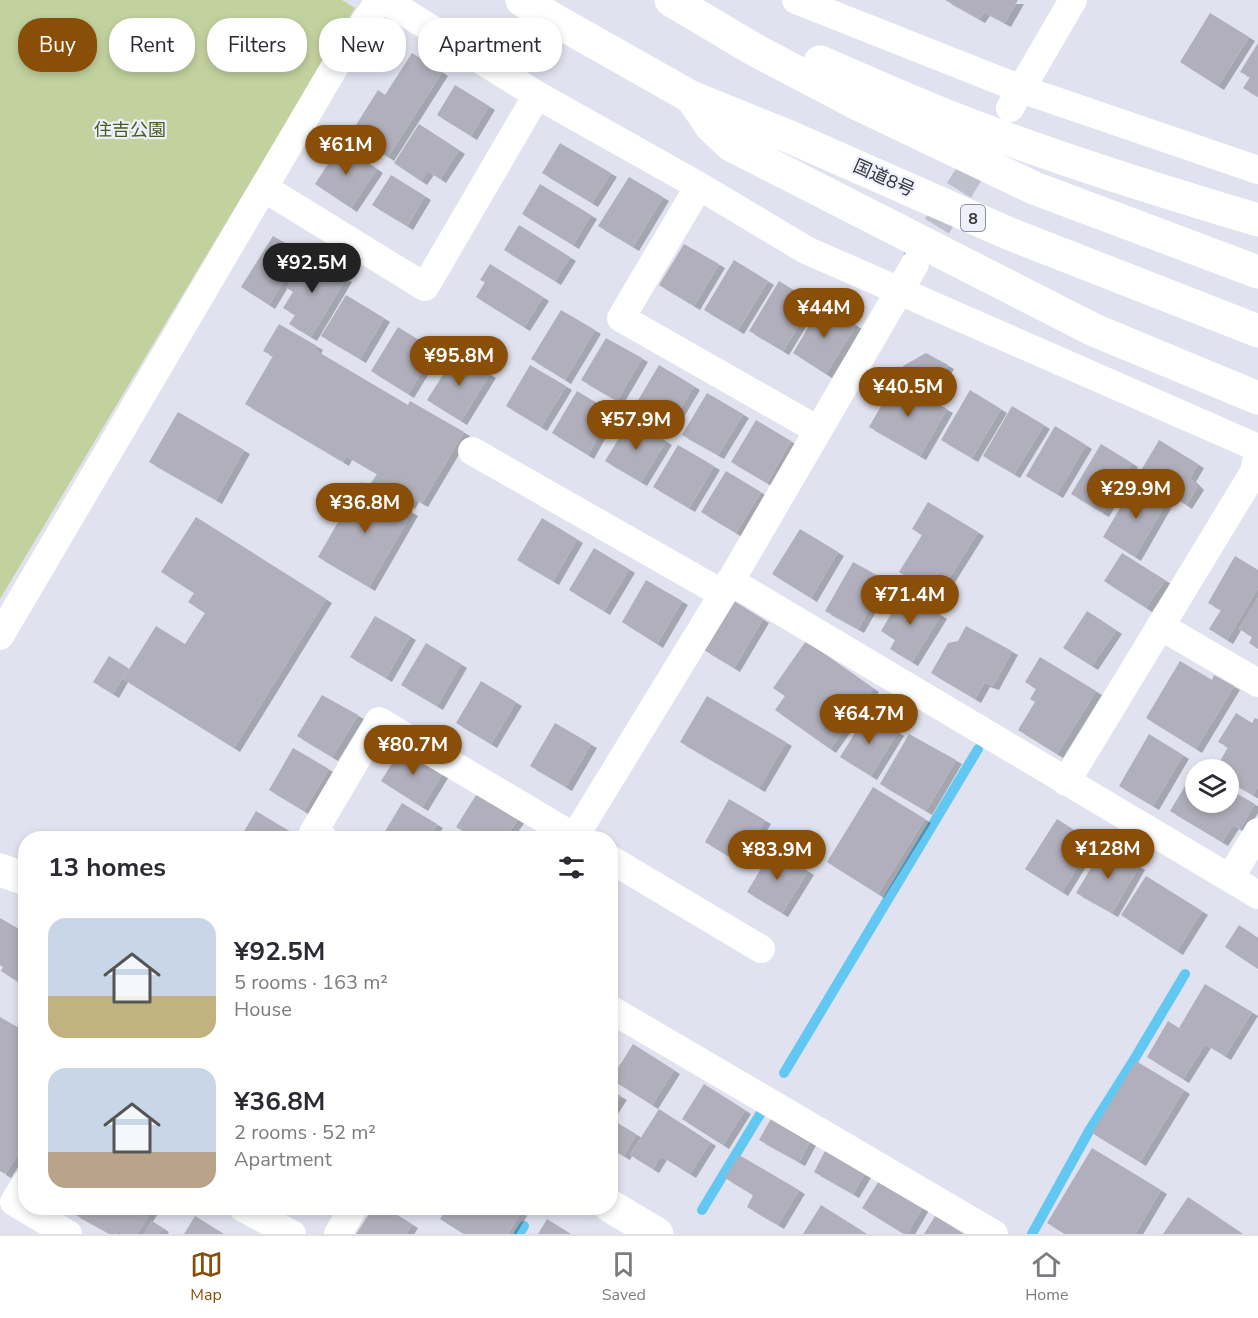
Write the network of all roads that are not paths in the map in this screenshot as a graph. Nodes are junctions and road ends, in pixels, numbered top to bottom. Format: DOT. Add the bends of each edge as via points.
graph roads {
  1 [pos="380,0"];
  2 [pos="385,0"];
  3 [pos="522,0"];
  4 [pos="671,0"];
  5 [pos="796,0"];
  6 [pos="1073,0"];
  7 [pos="755,50"];
  8 [pos="537,95"];
  9 [pos="691,97"];
  10 [pos="1015,98"];
  11 [pos="1258,170"];
  12 [pos="699,186"];
  13 [pos="264,188"];
  14 [pos="1258,220"];
  15 [pos="915,264"];
  16 [pos="1258,272"];
  17 [pos="899,291"];
  18 [pos="1258,331"];
  19 [pos="1258,398"];
  20 [pos="819,430"];
  21 [pos="472,451"];
  22 [pos="1258,451"];
  23 [pos="726,587"];
  24 [pos="1160,626"];
  25 [pos="0,636"];
  26 [pos="1258,683"];
  27 [pos="1066,782"];
  28 [pos="314,831"];
  29 [pos="563,831"];
  30 [pos="579,831"];
  31 [pos="1258,832"];
  32 [pos="618,864"];
  33 [pos="0,870"];
  34 [pos="18,876"];
  35 [pos="1230,878"];
  36 [pos="1258,895"];
  37 [pos="761,949"];
  38 [pos="618,1014"];
  39 [pos="618,1211"];
  40 [pos="36,1215"];
  41 [pos="256,1215"];
  42 [pos="349,1215"];
  43 [pos="68,1234"];
  44 [pos="292,1234"];
  45 [pos="338,1234"];
  46 [pos="657,1234"];
  47 [pos="994,1234"];
  1 -- 13 [label="street" via="344,51"];
  2 -- 8 [label="street"];
  3 -- 9 [label="main road, 国道8号 / 8"];
  4 -- 7 [label="main road"];
  5 -- 10 [label="street"];
  6 -- 10 [label="street"];
  7 -- 14 [label="main road" via="793,50 942,114 1067,160"];
  7 -- 16 [label="main road" via="1034,188"];
  8 -- 12 [label="street"];
  8 -- 13 [label="street" via="425,287"];
  9 -- 18 [label="main road, 国道8号 / 8" via="1010,234"];
  9 -- 19 [label="main road, 8" via="711,126 731,145 1094,330"];
  10 -- 11 [label="street"];
  12 -- 17 [label="street" via="806,250"];
  12 -- 20 [label="street" via="621,318"];
  13 -- 25 [label="street"];
  15 -- 17 [label="street"];
  17 -- 20 [label="street"];
  17 -- 22 [label="street"];
  20 -- 23 [label="street"];
  21 -- 23 [label="street"];
  22 -- 24 [label="street" via="1254,472"];
  23 -- 27 [label="street"];
  23 -- 30 [label="street"];
  24 -- 26 [label="street"];
  24 -- 27 [label="street"];
  27 -- 35 [label="street"];
  28 -- 29 [label="street" via="379,721"];
  31 -- 35 [label="street"];
  32 -- 37 [label="street"];
  33 -- 34 [label="main road"];
  35 -- 36 [label="street"];
  38 -- 47 [label="street"];
  39 -- 46 [label="main road"];
  40 -- 43 [label="street"];
  41 -- 44 [label="street"];
  42 -- 45 [label="street"];
}
